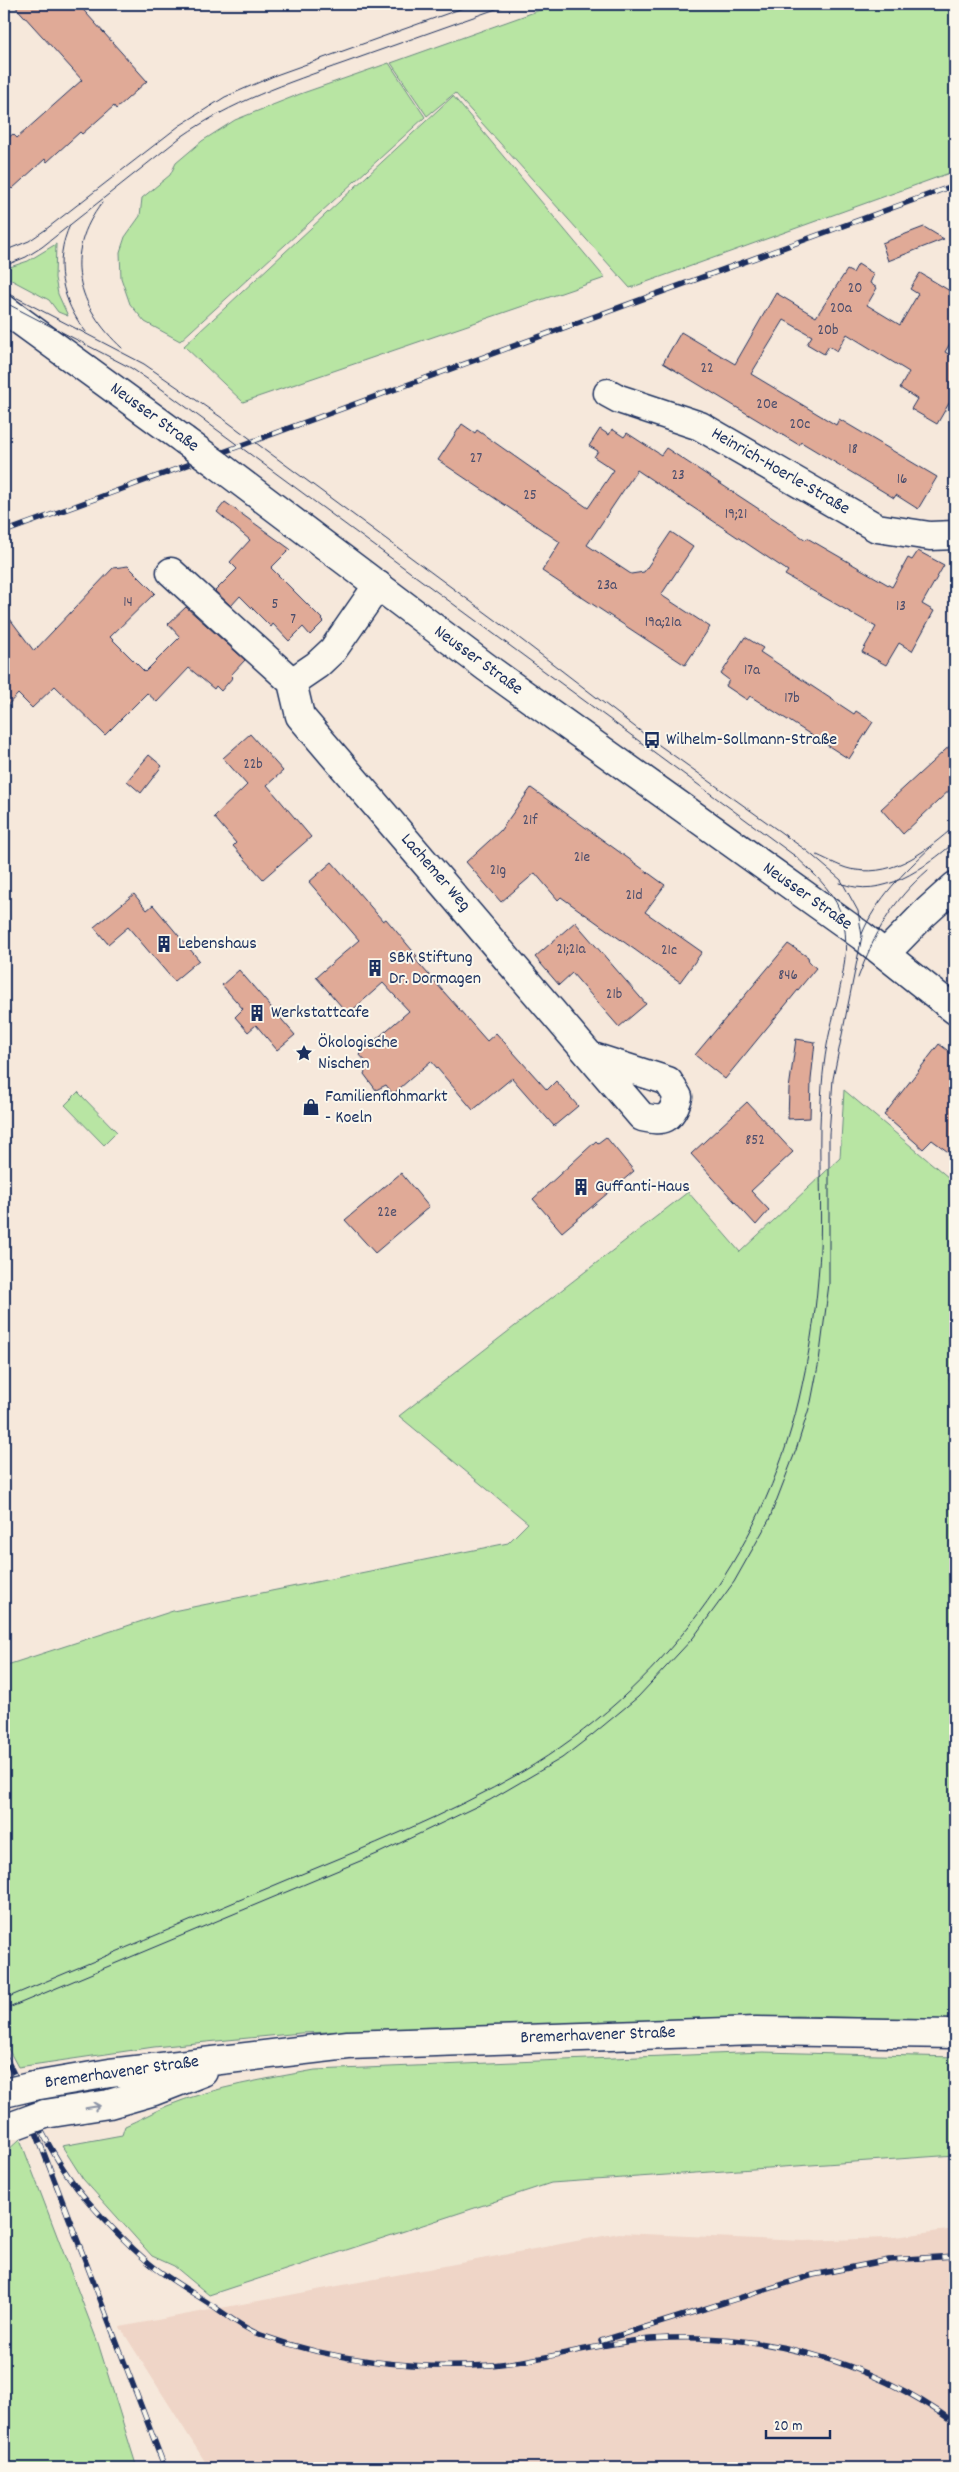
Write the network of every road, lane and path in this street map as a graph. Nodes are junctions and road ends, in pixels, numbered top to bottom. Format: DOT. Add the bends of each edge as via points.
graph roads {
  1 [pos="4,309"];
  2 [pos="608,392"];
  3 [pos="955,535"];
  4 [pos="171,572"];
  5 [pos="378,585"];
  6 [pos="292,682"];
  7 [pos="955,886"];
  8 [pos="885,954"];
  9 [pos="955,1010"];
  10 [pos="593,1057"];
  11 [pos="955,2034"];
  12 [pos="241,2057"];
  13 [pos="4,2093"];
  14 [pos="9,2129"];
  1 -- 5 [label="main road, Neusser Straße, bridge"];
  2 -- 3 [label="main road, Heinrich-Hoerle-Straße" via="700,426 877,528 930,536"];
  4 -- 6 [label="main road"];
  5 -- 6 [label="main road" via="333,650"];
  5 -- 8 [label="main road, Neusser Straße" via="486,667"];
  6 -- 10 [label="main road, Lachemer Weg" via="300,716"];
  7 -- 8 [label="main road"];
  8 -- 9 [label="main road, Neusser Straße"];
  11 -- 12 [label="main road, Bremerhavener Straße" via="746,2031 348,2045"];
  12 -- 13 [label="main road, Bremerhavener Straße, bridge" via="110,2073"];
  14 -- 12 [label="main road, Bremerhavener Straße, one-way, bridge" via="44,2114 109,2104 154,2091"];
}
